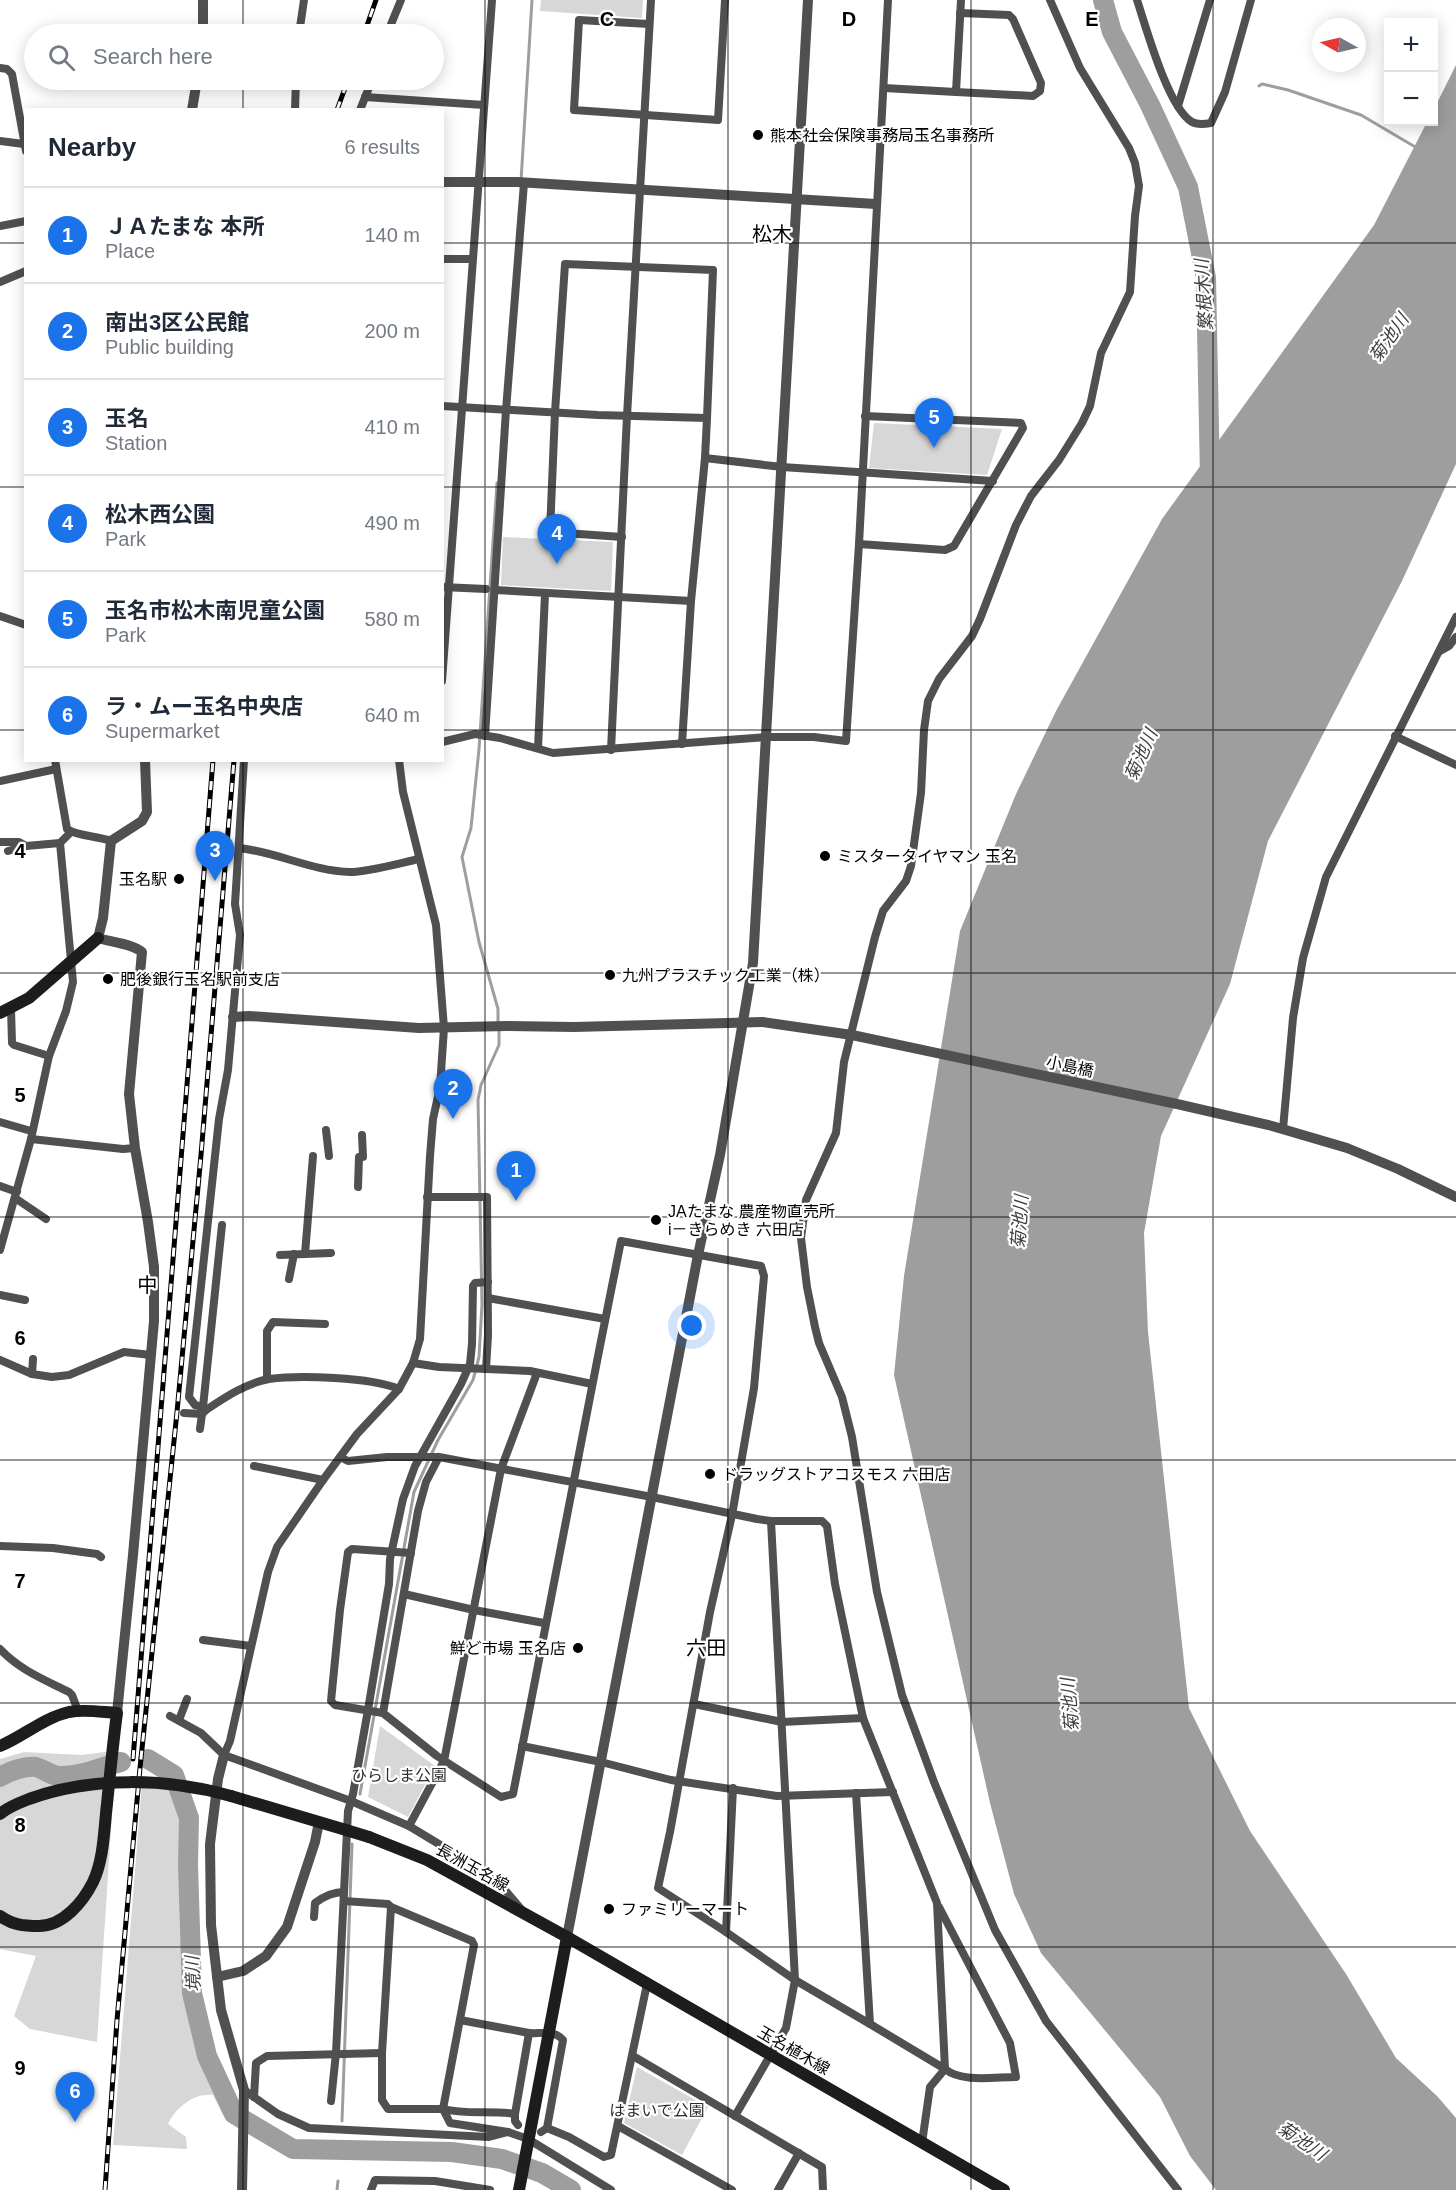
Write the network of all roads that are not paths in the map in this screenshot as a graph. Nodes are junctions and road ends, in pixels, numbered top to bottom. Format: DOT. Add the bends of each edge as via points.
graph roads {
  1 [pos="203,0"];
  2 [pos="304,0"];
  3 [pos="401,0"];
  4 [pos="492,0"];
  5 [pos="651,0"];
  6 [pos="725,0"];
  7 [pos="808,0"];
  8 [pos="888,0"];
  9 [pos="961,0"];
  10 [pos="1050,0"];
  11 [pos="1137,0"];
  12 [pos="1210,0"];
  13 [pos="1251,0"];
  14 [pos="960,14"];
  15 [pos="203,24"];
  16 [pos="300,24"];
  17 [pos="391,24"];
  18 [pos="650,24"];
  19 [pos="0,68"];
  20 [pos="884,88"];
  21 [pos="195,90"];
  22 [pos="296,90"];
  23 [pos="368,90"];
  24 [pos="956,92"];
  25 [pos="365,97"];
  26 [pos="484,105"];
  27 [pos="1178,106"];
  28 [pos="192,108"];
  29 [pos="295,108"];
  30 [pos="361,108"];
  31 [pos="646,115"];
  32 [pos="0,141"];
  33 [pos="24,142"];
  34 [pos="24,148"];
  35 [pos="444,182"];
  36 [pos="479,183"];
  37 [pos="521,183"];
  38 [pos="642,190"];
  39 [pos="796,200"];
  40 [pos="876,204"];
  41 [pos="24,221"];
  42 [pos="0,226"];
  43 [pos="444,259"];
  44 [pos="472,260"];
  45 [pos="636,268"];
  46 [pos="24,272"];
  47 [pos="0,282"];
  48 [pos="444,406"];
  49 [pos="461,407"];
  50 [pos="502,410"];
  51 [pos="555,412"];
  52 [pos="627,416"];
  53 [pos="865,416"];
  54 [pos="707,418"];
  55 [pos="705,458"];
  56 [pos="782,467"];
  57 [pos="862,473"];
  58 [pos="993,481"];
  59 [pos="622,537"];
  60 [pos="859,544"];
  61 [pos="446,587"];
  62 [pos="490,589"];
  63 [pos="545,594"];
  64 [pos="619,597"];
  65 [pos="691,601"];
  66 [pos="0,616"];
  67 [pos="1456,617"];
  68 [pos="24,624"];
  69 [pos="444,634"];
  70 [pos="1456,638"];
  71 [pos="1440,651"];
  72 [pos="481,735"];
  73 [pos="1395,735"];
  74 [pos="767,737"];
  75 [pos="444,742"];
  76 [pos="682,744"];
  77 [pos="537,748"];
  78 [pos="611,750"];
  79 [pos="145,762"];
  80 [pos="244,762"];
  81 [pos="399,762"];
  82 [pos="55,765"];
  83 [pos="1456,765"];
  84 [pos="0,781"];
  85 [pos="71,832"];
  86 [pos="111,841"];
  87 [pos="0,842"];
  88 [pos="60,843"];
  89 [pos="26,846"];
  90 [pos="239,848"];
  91 [pos="8,851"];
  92 [pos="419,859"];
  93 [pos="98,938"];
  94 [pos="71,960"];
  95 [pos="6,1010"];
  96 [pos="232,1017"];
  97 [pos="444,1028"];
  98 [pos="857,1036"];
  99 [pos="49,1056"];
  100 [pos="0,1122"];
  101 [pos="1277,1127"];
  102 [pos="326,1130"];
  103 [pos="31,1135"];
  104 [pos="362,1135"];
  105 [pos="135,1148"];
  106 [pos="313,1156"];
  107 [pos="329,1156"];
  108 [pos="0,1186"];
  109 [pos="358,1187"];
  110 [pos="16,1195"];
  111 [pos="427,1197"];
  112 [pos="1456,1197"];
  113 [pos="46,1219"];
  114 [pos="222,1225"];
  115 [pos="0,1250"];
  116 [pos="331,1253"];
  117 [pos="294,1254"];
  118 [pos="305,1254"];
  119 [pos="280,1255"];
  120 [pos="698,1255"];
  121 [pos="289,1279"];
  122 [pos="482,1283"];
  123 [pos="0,1295"];
  124 [pos="488,1298"];
  125 [pos="25,1300"];
  126 [pos="606,1319"];
  127 [pos="325,1324"];
  128 [pos="151,1355"];
  129 [pos="33,1359"];
  130 [pos="0,1360"];
  131 [pos="413,1363"];
  132 [pos="476,1369"];
  133 [pos="537,1373"];
  134 [pos="32,1374"];
  135 [pos="267,1380"];
  136 [pos="592,1384"];
  137 [pos="399,1389"];
  138 [pos="204,1410"];
  139 [pos="184,1413"];
  140 [pos="200,1429"];
  141 [pos="430,1456"];
  142 [pos="340,1457"];
  143 [pos="254,1466"];
  144 [pos="501,1469"];
  145 [pos="323,1480"];
  146 [pos="573,1481"];
  147 [pos="651,1497"];
  148 [pos="732,1515"];
  149 [pos="771,1521"];
  150 [pos="0,1546"];
  151 [pos="402,1552"];
  152 [pos="101,1557"];
  153 [pos="404,1594"];
  154 [pos="474,1610"];
  155 [pos="544,1623"];
  156 [pos="203,1640"];
  157 [pos="250,1646"];
  158 [pos="0,1649"];
  159 [pos="188,1699"];
  160 [pos="694,1704"];
  161 [pos="78,1711"];
  162 [pos="375,1711"];
  163 [pos="117,1713"];
  164 [pos="864,1718"];
  165 [pos="782,1722"];
  166 [pos="0,1746"];
  167 [pos="522,1746"];
  168 [pos="224,1755"];
  169 [pos="444,1761"];
  170 [pos="601,1762"];
  171 [pos="678,1781"];
  172 [pos="733,1788"];
  173 [pos="893,1792"];
  174 [pos="856,1793"];
  175 [pos="785,1794"];
  176 [pos="351,1801"];
  177 [pos="0,1814"];
  178 [pos="319,1822"];
  179 [pos="409,1826"];
  180 [pos="348,1899"];
  181 [pos="937,1903"];
  182 [pos="391,1907"];
  183 [pos="526,1915"];
  184 [pos="0,1916"];
  185 [pos="314,1917"];
  186 [pos="726,1932"];
  187 [pos="567,1937"];
  188 [pos="217,1977"];
  189 [pos="795,1980"];
  190 [pos="647,1984"];
  191 [pos="460,2020"];
  192 [pos="870,2024"];
  193 [pos="530,2033"];
  194 [pos="548,2033"];
  195 [pos="342,2053"];
  196 [pos="382,2053"];
  197 [pos="633,2056"];
  198 [pos="771,2056"];
  199 [pos="945,2069"];
  200 [pos="247,2096"];
  201 [pos="330,2101"];
  202 [pos="443,2109"];
  203 [pos="515,2114"];
  204 [pos="735,2116"];
  205 [pos="518,2125"];
  206 [pos="618,2126"];
  207 [pos="508,2132"];
  208 [pos="527,2143"];
  209 [pos="922,2143"];
  210 [pos="799,2153"];
  211 [pos="434,2186"];
  212 [pos="519,2186"];
  213 [pos="242,2190"];
  214 [pos="371,2190"];
  215 [pos="490,2190"];
  216 [pos="611,2190"];
  217 [pos="732,2190"];
  218 [pos="778,2190"];
  219 [pos="823,2190"];
  220 [pos="1004,2190"];
  221 [pos="1178,2190"];
  1 -- 15 [label="street"];
  2 -- 16 [label="street"];
  3 -- 17 [label="street"];
  4 -- 26 [label="street"];
  5 -- 18 [label="street"];
  6 -- 31 [label="street" via="718,120"];
  7 -- 39 [label="street"];
  8 -- 20 [label="street"];
  9 -- 14 [label="street"];
  10 -- 98 [label="street" via="1080,68 1135,163 1138,186 1130,292 1101,353 1082,423 1031,496 976,627 939,678 928,701 911,866 906,881 883,911"];
  11 -- 27 [label="street" via="1156,60"];
  12 -- 27 [label="street"];
  13 -- 27 [label="street" via="1226,92 1210,123 1192,122"];
  14 -- 24 [label="street"];
  14 -- 24 [label="street" via="1009,15 1041,83 1040,92 1033,96"];
  18 -- 31 [label="street"];
  18 -- 31 [label="street" via="579,20 574,110"];
  19 -- 33 [label="street" via="12,74"];
  20 -- 24 [label="street"];
  20 -- 40 [label="street"];
  21 -- 28 [label="street"];
  22 -- 29 [label="street"];
  23 -- 25 [label="street"];
  25 -- 26 [label="street"];
  25 -- 30 [label="street"];
  26 -- 36 [label="street"];
  31 -- 38 [label="street"];
  32 -- 34 [label="street"];
  35 -- 36 [label="street"];
  36 -- 37 [label="street"];
  36 -- 44 [label="street"];
  37 -- 38 [label="street"];
  37 -- 50 [label="street"];
  38 -- 39 [label="street"];
  38 -- 45 [label="street"];
  39 -- 40 [label="street"];
  39 -- 56 [label="street"];
  40 -- 53 [label="street"];
  41 -- 42 [label="street"];
  43 -- 44 [label="street"];
  44 -- 49 [label="street"];
  45 -- 51 [label="street" via="565,264"];
  45 -- 52 [label="street"];
  45 -- 54 [label="street" via="713,270"];
  46 -- 47 [label="street"];
  48 -- 49 [label="street"];
  49 -- 50 [label="street"];
  49 -- 61 [label="street"];
  50 -- 51 [label="street"];
  50 -- 62 [label="street"];
  51 -- 52 [label="street"];
  51 -- 59 [label="street" via="550,532"];
  52 -- 54 [label="street"];
  52 -- 59 [label="street"];
  53 -- 57 [label="street"];
  53 -- 58 [label="street" via="1021,423 1023,428"];
  54 -- 55 [label="street"];
  55 -- 56 [label="street"];
  55 -- 65 [label="street"];
  56 -- 57 [label="street"];
  56 -- 74 [label="street"];
  57 -- 58 [label="street"];
  57 -- 60 [label="street"];
  58 -- 60 [label="street" via="954,546 945,550"];
  59 -- 64 [label="street"];
  60 -- 74 [label="street" via="846,741"];
  61 -- 62 [label="street"];
  61 -- 69 [label="street"];
  62 -- 63 [label="street"];
  62 -- 72 [label="street"];
  63 -- 64 [label="street"];
  63 -- 77 [label="street"];
  64 -- 65 [label="street"];
  64 -- 78 [label="street"];
  65 -- 76 [label="street"];
  66 -- 68 [label="street"];
  67 -- 71 [label="street"];
  70 -- 71 [label="street"];
  71 -- 73 [label="street"];
  72 -- 75 [label="street"];
  72 -- 77 [label="street"];
  73 -- 83 [label="street"];
  73 -- 101 [label="street" via="1326,877 1315,911 1303,958"];
  74 -- 76 [label="street"];
  74 -- 120 [label="street" via="753,963"];
  76 -- 78 [label="street"];
  77 -- 78 [label="street" via="553,753"];
  79 -- 86 [label="street" via="147,812 142,820"];
  80 -- 90 [label="street"];
  81 -- 92 [label="street"];
  82 -- 84 [label="street"];
  82 -- 85 [label="street" via="67,829"];
  85 -- 86 [label="street"];
  85 -- 88 [label="street"];
  86 -- 93 [label="street"];
  87 -- 89 [label="street"];
  88 -- 89 [label="street"];
  88 -- 94 [label="street"];
  89 -- 91 [label="street"];
  90 -- 92 [label="street" via="323,869 352,872"];
  90 -- 96 [label="street" via="235,904 240,935"];
  92 -- 97 [label="street" via="436,925"];
  93 -- 94 [label="main road"];
  93 -- 105 [label="street" via="137,947 142,952 129,1094"];
  94 -- 95 [label="main road" via="29,998"];
  94 -- 99 [label="street" via="73,982"];
  95 -- 99 [label="street" via="14,1046"];
  96 -- 97 [label="street, 小島橋"];
  96 -- 138 [label="street" via="189,1396"];
  97 -- 98 [label="street, 小島橋, bridge" via="762,1022"];
  97 -- 111 [label="street"];
  98 -- 101 [label="street, 小島橋"];
  98 -- 221 [label="street" via="844,1062 836,1132 806,1200 801,1238 815,1327 842,1397 852,1437 877,1592 902,1695 995,1930 1046,2020"];
  99 -- 103 [label="street"];
  100 -- 103 [label="street"];
  101 -- 112 [label="street, 小島橋" via="1347,1148"];
  102 -- 107 [label="street"];
  103 -- 105 [label="street"];
  103 -- 110 [label="street"];
  104 -- 109 [label="street"];
  105 -- 128 [label="street" via="154,1267"];
  106 -- 118 [label="street"];
  108 -- 110 [label="street"];
  110 -- 113 [label="street"];
  110 -- 115 [label="street"];
  111 -- 122 [label="street" via="487,1197"];
  111 -- 131 [label="street" via="421,1329"];
  114 -- 138 [label="street"];
  116 -- 118 [label="street"];
  117 -- 118 [label="street"];
  117 -- 119 [label="street"];
  117 -- 121 [label="street"];
  120 -- 126 [label="street" via="621,1241"];
  120 -- 147 [label="street"];
  120 -- 148 [label="street" via="761,1266 764,1276 754,1388"];
  122 -- 124 [label="street"];
  122 -- 132 [label="street" via="473,1286 472,1344"];
  123 -- 125 [label="street"];
  124 -- 126 [label="street"];
  124 -- 132 [label="street"];
  126 -- 136 [label="street"];
  127 -- 135 [label="street" via="273,1322 267,1330"];
  128 -- 134 [label="street" via="124,1352 69,1375"];
  128 -- 163 [label="street"];
  129 -- 134 [label="street"];
  130 -- 134 [label="street"];
  131 -- 132 [label="street"];
  131 -- 137 [label="street"];
  132 -- 133 [label="street"];
  132 -- 141 [label="street"];
  133 -- 136 [label="street"];
  133 -- 144 [label="street"];
  135 -- 137 [label="street" via="325,1378 380,1383"];
  135 -- 138 [label="street" via="243,1388"];
  136 -- 146 [label="street"];
  137 -- 142 [label="street"];
  138 -- 139 [label="street"];
  138 -- 140 [label="street"];
  141 -- 142 [label="street" via="348,1461"];
  141 -- 144 [label="street"];
  141 -- 151 [label="street" via="418,1511"];
  141 -- 151 [label="street" via="415,1466 403,1499"];
  142 -- 145 [label="street"];
  143 -- 145 [label="street"];
  144 -- 146 [label="street"];
  144 -- 154 [label="street"];
  145 -- 157 [label="street" via="277,1547"];
  146 -- 147 [label="street"];
  146 -- 155 [label="street"];
  147 -- 148 [label="street"];
  147 -- 170 [label="street"];
  148 -- 149 [label="street"];
  148 -- 160 [label="street"];
  149 -- 164 [label="street" via="822,1521 827,1526 835,1584"];
  149 -- 165 [label="street"];
  150 -- 152 [label="street" via="53,1548"];
  151 -- 153 [label="street"];
  151 -- 162 [label="street"];
  151 -- 162 [label="street" via="348,1552 331,1701 335,1705"];
  153 -- 154 [label="street"];
  153 -- 162 [label="street"];
  154 -- 155 [label="street"];
  154 -- 169 [label="street"];
  155 -- 167 [label="street"];
  156 -- 157 [label="street"];
  157 -- 168 [label="street"];
  158 -- 161 [label="street" via="25,1671 69,1692"];
  159 -- 168 [label="street" via="175,1718 201,1733"];
  160 -- 165 [label="street"];
  160 -- 171 [label="street"];
  161 -- 163 [label="main road"];
  161 -- 166 [label="main road" via="45,1721"];
  162 -- 169 [label="street"];
  162 -- 176 [label="street"];
  163 -- 184 [label="main road" via="104,1832 93,1882 66,1916 46,1926 20,1926"];
  164 -- 165 [label="street"];
  164 -- 173 [label="street"];
  165 -- 175 [label="street"];
  167 -- 169 [label="street" via="513,1794 501,1797"];
  167 -- 170 [label="street"];
  168 -- 176 [label="street"];
  168 -- 188 [label="street" via="210,1844 211,1925"];
  169 -- 179 [label="street"];
  170 -- 171 [label="street"];
  170 -- 187 [label="street"];
  171 -- 172 [label="street"];
  171 -- 186 [label="street" via="658,1888"];
  172 -- 175 [label="street"];
  172 -- 186 [label="street"];
  173 -- 174 [label="street"];
  173 -- 181 [label="street"];
  174 -- 175 [label="street"];
  174 -- 192 [label="street"];
  175 -- 189 [label="street"];
  176 -- 179 [label="street"];
  176 -- 180 [label="street" via="345,1843"];
  177 -- 178 [label="main road, 長洲玉名線, bridge" via="50,1792 94,1785 142,1784 188,1786"];
  178 -- 183 [label="main road, 長洲玉名線, bridge" via="427,1860"];
  178 -- 188 [label="street" via="287,1927 266,1956 243,1971"];
  179 -- 183 [label="street" via="472,1864 505,1890"];
  180 -- 182 [label="street"];
  180 -- 185 [label="street" via="336,1892 318,1900"];
  180 -- 195 [label="street"];
  181 -- 199 [label="street"];
  181 -- 199 [label="street" via="1010,2043 1016,2077 968,2078 953,2076"];
  182 -- 191 [label="street" via="472,1941"];
  182 -- 196 [label="street"];
  183 -- 187 [label="main road, 長洲玉名線"];
  186 -- 189 [label="street"];
  187 -- 190 [label="main road, 玉名植木線"];
  187 -- 194 [label="main road"];
  188 -- 200 [label="street" via="221,2010"];
  189 -- 192 [label="street"];
  189 -- 198 [label="street" via="786,2028"];
  190 -- 197 [label="street"];
  190 -- 198 [label="main road, 玉名植木線"];
  191 -- 193 [label="street"];
  191 -- 202 [label="street"];
  192 -- 199 [label="street"];
  193 -- 194 [label="street"];
  193 -- 203 [label="street"];
  194 -- 206 [label="street" via="563,2040 544,2130 569,2137 604,2157 611,2155"];
  194 -- 208 [label="main road"];
  195 -- 196 [label="street"];
  195 -- 200 [label="street" via="267,2056 256,2063"];
  195 -- 201 [label="street"];
  196 -- 202 [label="street" via="382,2100 388,2109"];
  197 -- 204 [label="street"];
  197 -- 206 [label="street"];
  198 -- 204 [label="street"];
  198 -- 209 [label="main road, 玉名植木線"];
  199 -- 209 [label="street" via="930,2087"];
  200 -- 207 [label="street" via="309,2128 489,2137"];
  200 -- 213 [label="street"];
  202 -- 203 [label="street"];
  202 -- 207 [label="street" via="450,2123"];
  203 -- 205 [label="street"];
  204 -- 210 [label="street"];
  206 -- 217 [label="street"];
  207 -- 208 [label="street"];
  208 -- 212 [label="main road"];
  208 -- 216 [label="street"];
  209 -- 220 [label="main road, 玉名植木線"];
  210 -- 218 [label="street"];
  210 -- 219 [label="street" via="822,2167"];
  211 -- 214 [label="street" via="375,2180"];
  211 -- 215 [label="street"];
}
